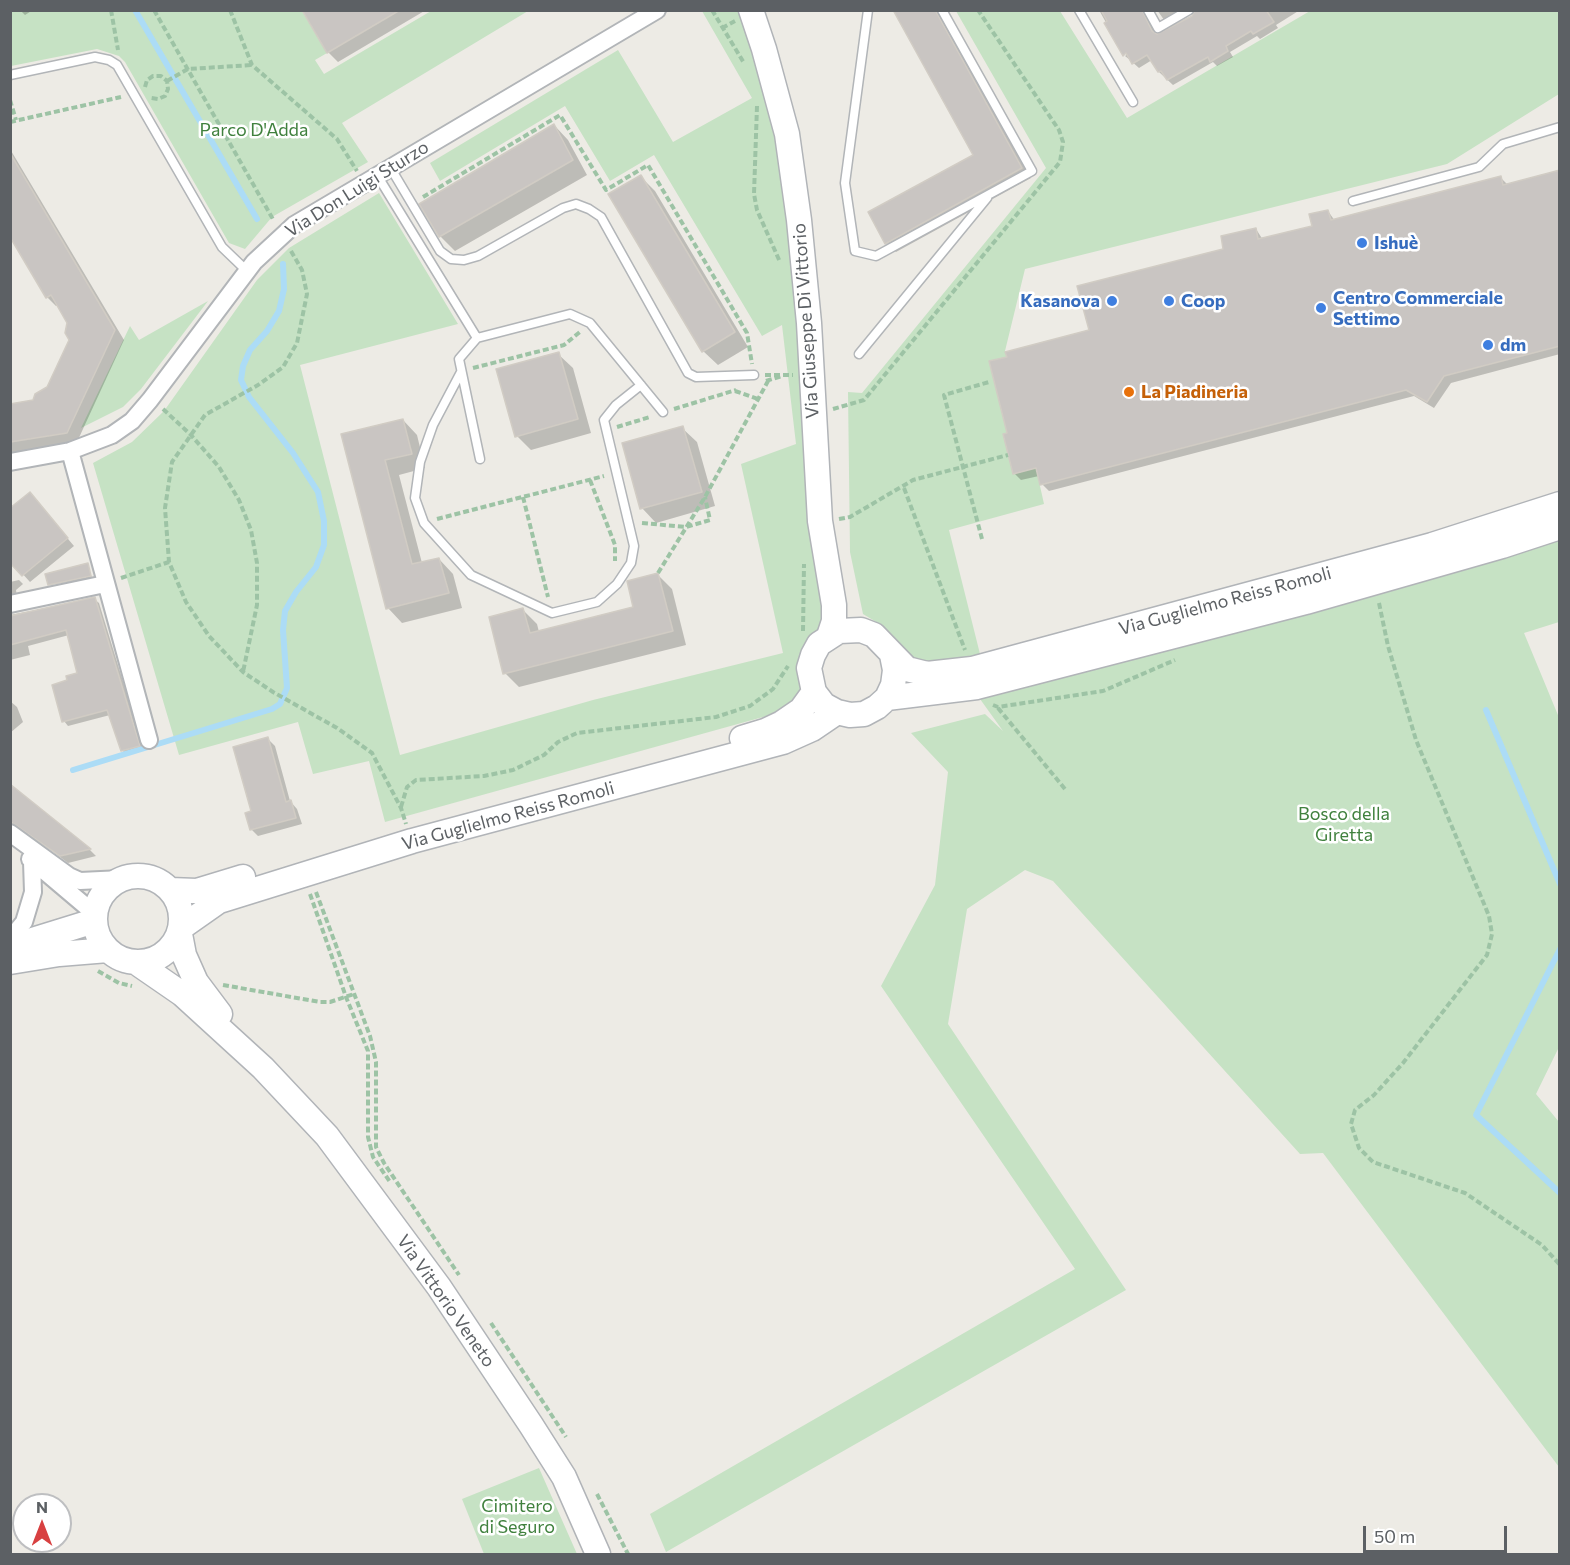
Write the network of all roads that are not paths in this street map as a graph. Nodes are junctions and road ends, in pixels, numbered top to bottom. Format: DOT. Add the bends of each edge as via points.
graph roads {
  1 [pos="657,10"];
  2 [pos="751,10"];
  3 [pos="769,10"];
  4 [pos="868,10"];
  5 [pos="942,10"];
  6 [pos="1079,10"];
  7 [pos="1148,10"];
  8 [pos="1189,10"];
  9 [pos="10,75"];
  10 [pos="1133,102"];
  11 [pos="1560,128"];
  12 [pos="376,175"];
  13 [pos="991,193"];
  14 [pos="1353,201"];
  15 [pos="247,271"];
  16 [pos="477,338"];
  17 [pos="859,354"];
  18 [pos="461,372"];
  19 [pos="755,380"];
  20 [pos="641,385"];
  21 [pos="663,412"];
  22 [pos="70,451"];
  23 [pos="480,459"];
  24 [pos="10,462"];
  25 [pos="1560,504"];
  26 [pos="828,520"];
  27 [pos="1501,525"];
  28 [pos="1560,526"];
  29 [pos="105,584"];
  30 [pos="1306,602"];
  31 [pos="10,604"];
  32 [pos="861,630"];
  33 [pos="829,636"];
  34 [pos="892,656"];
  35 [pos="977,685"];
  36 [pos="814,693"];
  37 [pos="887,698"];
  38 [pos="837,712"];
  39 [pos="149,740"];
  40 [pos="12,834"];
  41 [pos="32,862"];
  42 [pos="122,879"];
  43 [pos="170,890"];
  44 [pos="95,917"];
  45 [pos="181,931"];
  46 [pos="10,939"];
  47 [pos="10,948"];
  48 [pos="108,951"];
  49 [pos="10,962"];
  50 [pos="137,963"];
  51 [pos="262,1068"];
  52 [pos="598,1554"];
  1 -- 12 [label="street, Via Don Luigi Sturzo"];
  2 -- 26 [label="street, Via Giuseppe Di Vittorio" via="787,134"];
  3 -- 26 [label="street, Via Giuseppe Di Vittorio" via="801,131 813,218"];
  4 -- 13 [label="lane" via="845,183 855,251 876,256"];
  5 -- 13 [label="lane" via="1032,171"];
  6 -- 10 [label="lane"];
  7 -- 8 [label="lane" via="1158,28"];
  9 -- 15 [label="lane" via="95,57 117,66 222,247"];
  11 -- 14 [label="lane" via="1503,144 1479,167"];
  12 -- 15 [label="street, Via Don Luigi Sturzo" via="294,225"];
  12 -- 16 [label="lane"];
  12 -- 19 [label="lane" via="412,203 440,251 451,259 478,256 562,208 576,204 590,209 601,217 688,373 696,377"];
  13 -- 17 [label="lane"];
  15 -- 22 [label="street, Via Don Luigi Sturzo" via="132,421 112,435"];
  16 -- 18 [label="lane" via="459,359"];
  16 -- 20 [label="lane" via="570,314 590,324"];
  18 -- 20 [label="lane" via="433,425 420,462 415,498 424,523 471,575 552,613 597,602 617,584 631,563 634,546 604,420"];
  18 -- 23 [label="lane"];
  20 -- 21 [label="lane"];
  22 -- 24 [label="street, Via Don Luigi Sturzo"];
  22 -- 29 [label="street"];
  25 -- 27 [label="street, Via Guglielmo Reiss Romoli"];
  26 -- 32 [label="street, Via Giuseppe Di Vittorio" via="849,604"];
  26 -- 33 [label="street, Via Giuseppe Di Vittorio" via="834,605"];
  27 -- 30 [label="street" via="1500,534 1492,539 1364,576"];
  27 -- 35 [label="street, Via Guglielmo Reiss Romoli"];
  28 -- 30 [label="street, Via Guglielmo Reiss Romoli"];
  29 -- 31 [label="street"];
  29 -- 39 [label="street"];
  30 -- 35 [label="street, Via Guglielmo Reiss Romoli"];
  32 -- 33 [label="street" via="839,631"];
  32 -- 34 [label="street" via="885,644"];
  33 -- 36 [label="street" via="819,644 809,668"];
  34 -- 35 [label="street, Via Guglielmo Reiss Romoli" via="907,669"];
  34 -- 37 [label="street" via="895,670"];
  35 -- 37 [label="street, Via Guglielmo Reiss Romoli"];
  36 -- 38 [label="street"];
  36 -- 43 [label="street, Via Guglielmo Reiss Romoli" via="801,710 765,731 408,828 197,891"];
  37 -- 38 [label="street" via="864,714"];
  38 -- 45 [label="street, Via Guglielmo Reiss Romoli" via="783,742 412,841 219,901"];
  40 -- 41 [label="street"];
  40 -- 42 [label="street" via="80,881"];
  41 -- 44 [label="street"];
  41 -- 46 [label="street" via="33,892 24,922"];
  42 -- 43 [label="street" via="145,876"];
  42 -- 44 [label="street" via="103,894"];
  43 -- 45 [label="street" via="179,902"];
  44 -- 47 [label="street"];
  44 -- 48 [label="street" via="99,938"];
  45 -- 50 [label="street" via="164,955"];
  45 -- 51 [label="street" via="184,955 196,982"];
  48 -- 49 [label="street"];
  48 -- 50 [label="street"];
  50 -- 51 [label="street" via="182,994"];
  51 -- 52 [label="street, Via Vittorio Veneto" via="327,1136 439,1287 564,1477"];
}
